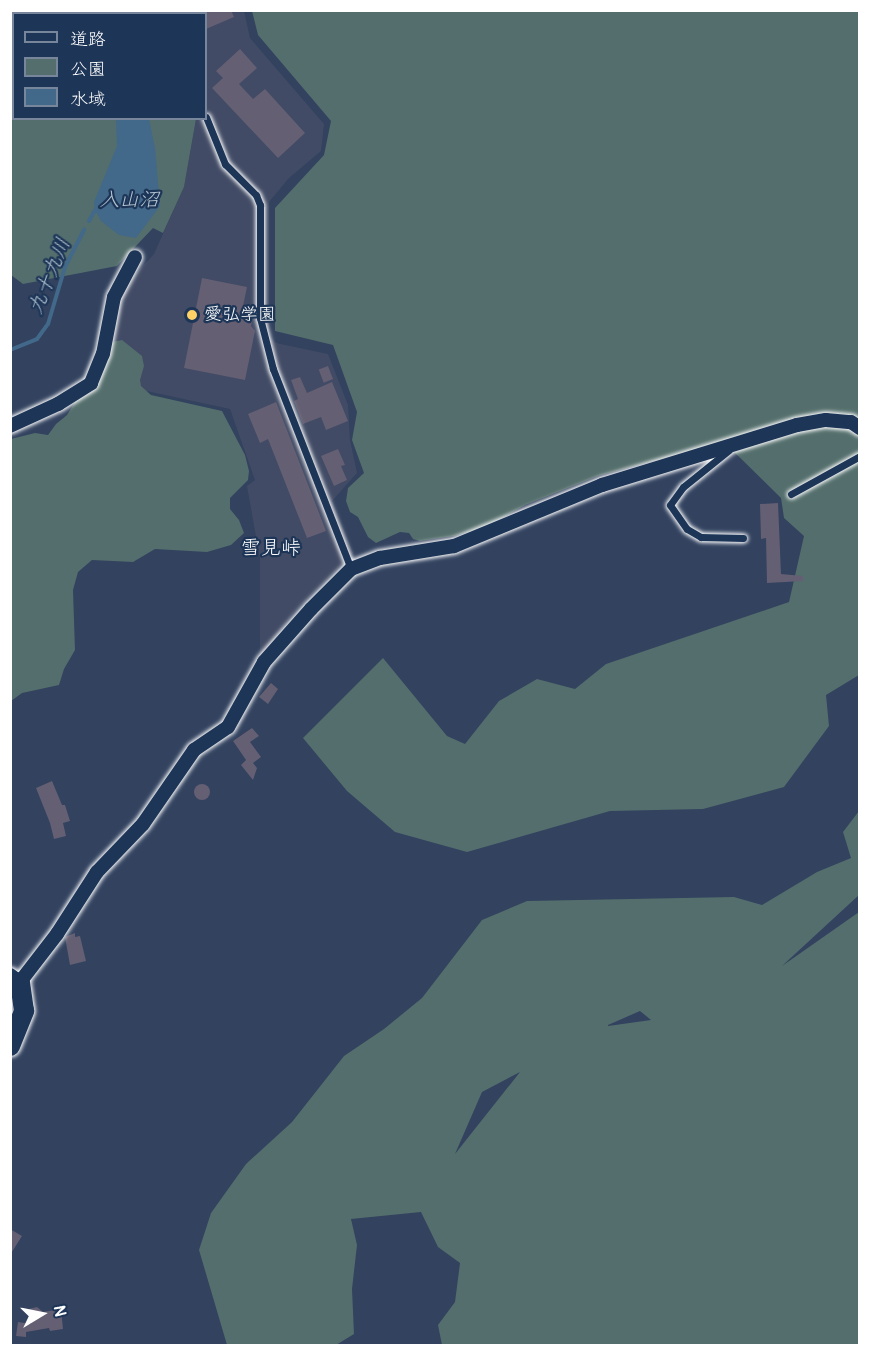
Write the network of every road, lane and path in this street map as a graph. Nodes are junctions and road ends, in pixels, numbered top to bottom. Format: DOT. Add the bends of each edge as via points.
graph roads {
  1 [pos="207,119"];
  2 [pos="135,257"];
  3 [pos="10,426"];
  4 [pos="860,428"];
  5 [pos="739,443"];
  6 [pos="860,456"];
  7 [pos="791,494"];
  8 [pos="743,538"];
  9 [pos="351,569"];
  10 [pos="15,978"];
  11 [pos="10,1046"];
  1 -- 9 [label="lane" via="225,164 256,195 260,205 260,318 265,338 273,369"];
  2 -- 3 [label="street" via="114,297 103,354 91,383 58,404"];
  4 -- 5 [label="street" via="851,422 826,420"];
  5 -- 8 [label="lane" via="683,487 670,505 687,529 701,537"];
  5 -- 9 [label="street" via="602,485 454,546 380,558"];
  6 -- 7 [label="lane"];
  9 -- 10 [label="street" via="264,662 228,727 194,750 142,824 97,872 57,934"];
  10 -- 11 [label="street" via="24,1011"];
}
